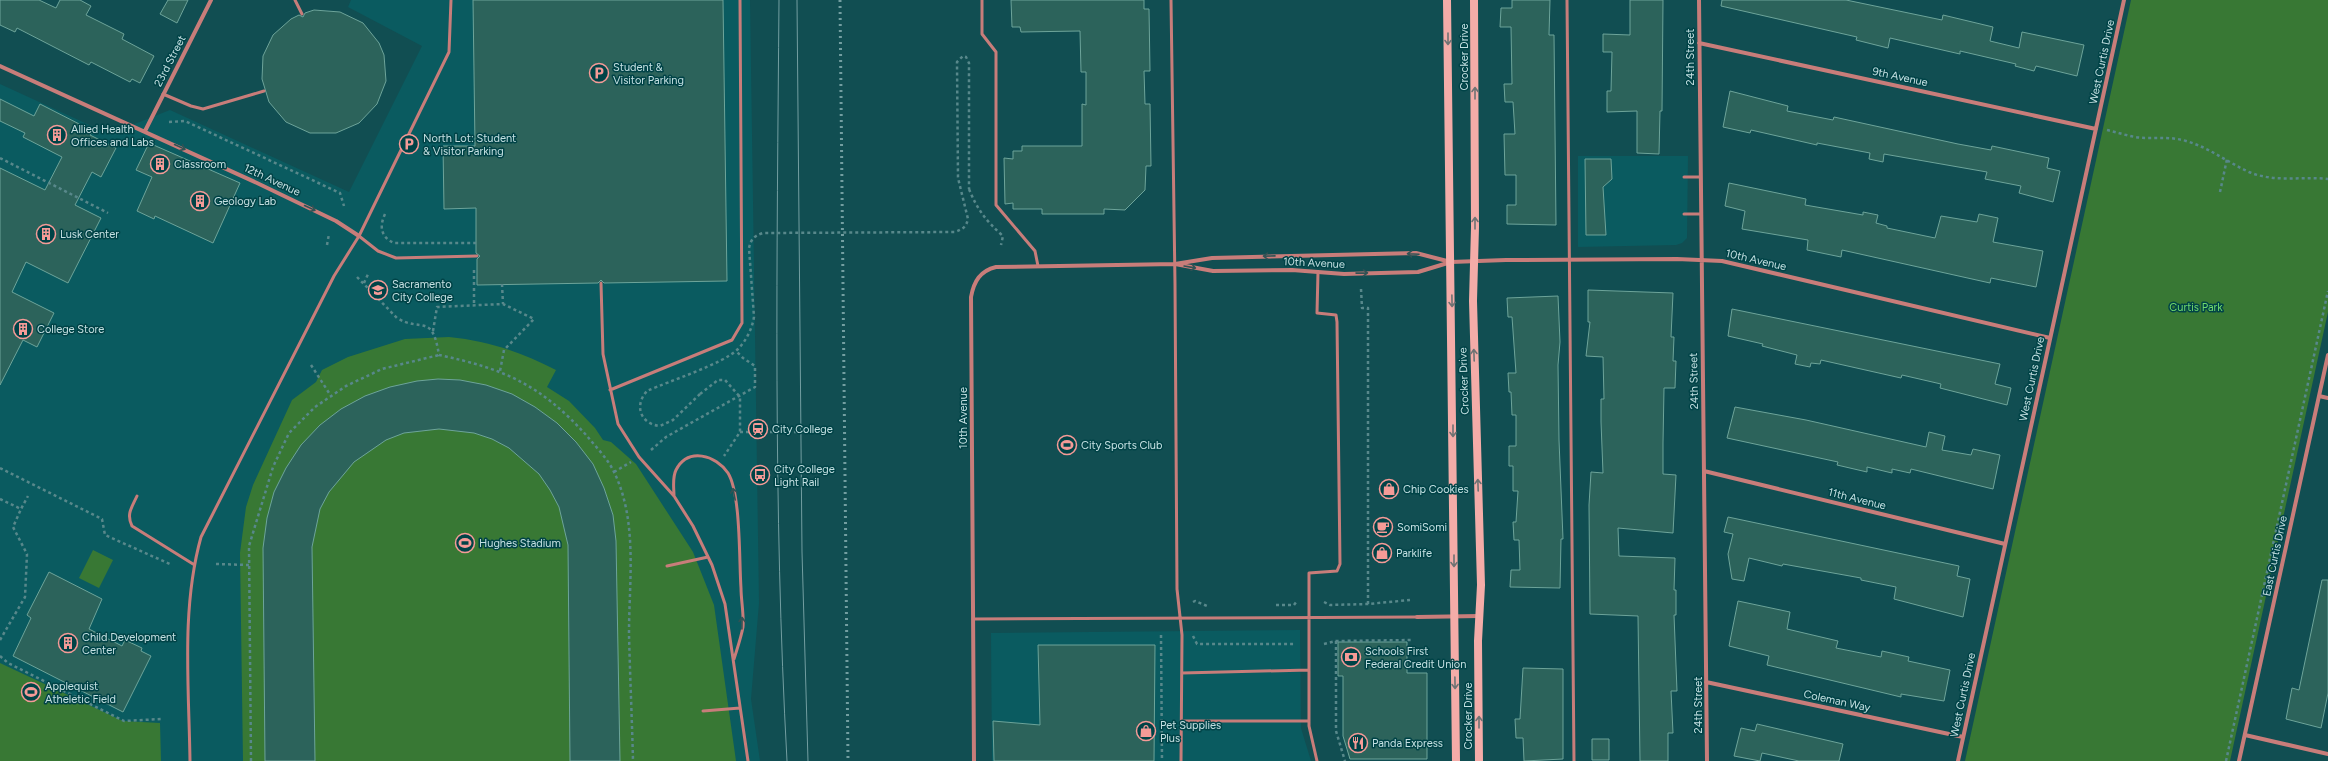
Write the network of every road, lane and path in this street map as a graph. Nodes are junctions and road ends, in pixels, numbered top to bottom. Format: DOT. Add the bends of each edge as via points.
graph roads {
  1 [pos="211,0"];
  2 [pos="295,0"];
  3 [pos="451,0"];
  4 [pos="740,0"];
  5 [pos="982,0"];
  6 [pos="1171,0"];
  7 [pos="1447,0"];
  8 [pos="1474,0"];
  9 [pos="1567,0"];
  10 [pos="1699,0"];
  11 [pos="2124,0"];
  12 [pos="302,14"];
  13 [pos="1699,43"];
  14 [pos="0,66"];
  15 [pos="264,91"];
  16 [pos="164,94"];
  17 [pos="169,122"];
  18 [pos="2096,129"];
  19 [pos="2107,130"];
  20 [pos="144,131"];
  21 [pos="0,158"];
  22 [pos="2227,159"];
  23 [pos="1684,177"];
  24 [pos="1700,177"];
  25 [pos="2328,179"];
  26 [pos="2220,192"];
  27 [pos="344,206"];
  28 [pos="108,213"];
  29 [pos="384,214"];
  30 [pos="1684,214"];
  31 [pos="1701,214"];
  32 [pos="329,234"];
  33 [pos="359,236"];
  34 [pos="476,243"];
  35 [pos="327,245"];
  36 [pos="1001,245"];
  37 [pos="476,256"];
  38 [pos="1570,260"];
  39 [pos="1702,260"];
  40 [pos="1451,262"];
  41 [pos="1474,262"];
  42 [pos="1175,264"];
  43 [pos="1038,266"];
  44 [pos="474,270"];
  45 [pos="369,272"];
  46 [pos="1318,272"];
  47 [pos="357,277"];
  48 [pos="364,283"];
  49 [pos="601,283"];
  50 [pos="502,284"];
  51 [pos="1361,289"];
  52 [pos="2328,291"];
  53 [pos="503,304"];
  54 [pos="474,306"];
  55 [pos="433,332"];
  56 [pos="2050,338"];
  57 [pos="736,351"];
  58 [pos="439,355"];
  59 [pos="2328,355"];
  60 [pos="311,365"];
  61 [pos="500,371"];
  62 [pos="610,390"];
  63 [pos="331,396"];
  64 [pos="2319,396"];
  65 [pos="740,397"];
  66 [pos="2328,398"];
  67 [pos="740,432"];
  68 [pos="798,432"];
  69 [pos="651,450"];
  70 [pos="631,462"];
  71 [pos="720,463"];
  72 [pos="0,468"];
  73 [pos="1704,471"];
  74 [pos="614,472"];
  75 [pos="28,496"];
  76 [pos="138,496"];
  77 [pos="674,496"];
  78 [pos="0,499"];
  79 [pos="20,509"];
  80 [pos="2005,544"];
  81 [pos="708,557"];
  82 [pos="193,564"];
  83 [pos="216,564"];
  84 [pos="172,565"];
  85 [pos="249,565"];
  86 [pos="667,566"];
  87 [pos="1410,600"];
  88 [pos="1296,601"];
  89 [pos="1193,602"];
  90 [pos="1324,602"];
  91 [pos="1368,604"];
  92 [pos="1273,605"];
  93 [pos="1214,606"];
  94 [pos="1454,616"];
  95 [pos="1479,616"];
  96 [pos="1309,617"];
  97 [pos="1417,617"];
  98 [pos="1179,618"];
  99 [pos="973,619"];
  100 [pos="1161,635"];
  101 [pos="1193,635"];
  102 [pos="0,640"];
  103 [pos="1414,640"];
  104 [pos="1336,641"];
  105 [pos="1296,644"];
  106 [pos="1324,644"];
  107 [pos="0,656"];
  108 [pos="733,661"];
  109 [pos="1309,670"];
  110 [pos="1182,673"];
  111 [pos="1706,682"];
  112 [pos="740,708"];
  113 [pos="703,711"];
  114 [pos="161,719"];
  115 [pos="1182,721"];
  116 [pos="1309,721"];
  117 [pos="2245,735"];
  118 [pos="1963,737"];
  119 [pos="2328,754"];
  120 [pos="190,761"];
  121 [pos="251,761"];
  122 [pos="633,761"];
  123 [pos="748,761"];
  124 [pos="974,761"];
  125 [pos="1162,761"];
  126 [pos="1181,761"];
  127 [pos="1317,761"];
  128 [pos="1345,761"];
  129 [pos="1456,761"];
  130 [pos="1478,761"];
  131 [pos="1574,761"];
  132 [pos="1707,761"];
  133 [pos="1958,761"];
  134 [pos="2226,761"];
  135 [pos="2240,761"];
  1 -- 16 [label="street, 23rd Street"];
  2 -- 12 [label="lane"];
  3 -- 33 [label="lane" via="449,52"];
  4 -- 62 [label="lane" via="742,323 732,340"];
  5 -- 43 [label="lane" via="982,34 996,52 996,205 1035,251"];
  6 -- 42 [label="lane"];
  7 -- 40 [label="street, Crocker Drive, one-way"];
  41 -- 8 [label="street, Crocker Drive, one-way"];
  9 -- 38 [label="lane"];
  10 -- 13 [label="street, 24th Street"];
  11 -- 18 [label="street, West Curtis Drive"];
  13 -- 18 [label="street, 9th Avenue"];
  13 -- 24 [label="street, 24th Street"];
  14 -- 20 [label="street, 12th Avenue"];
  15 -- 16 [label="lane" via="203,109"];
  16 -- 20 [label="street, 23rd Street"];
  17 -- 27 [label="path" via="185,122 340,193"];
  18 -- 56 [label="street, West Curtis Drive"];
  19 -- 22 [label="path" via="2145,138 2184,140"];
  20 -- 33 [label="street, 12th Avenue, one-way" via="336,221"];
  21 -- 28 [label="path"];
  22 -- 25 [label="path" via="2249,172 2279,180 2305,177"];
  22 -- 26 [label="path"];
  23 -- 24 [label="lane"];
  24 -- 31 [label="street, 24th Street"];
  29 -- 34 [label="path" via="382,232 394,243"];
  30 -- 31 [label="lane"];
  31 -- 39 [label="street, 24th Street"];
  32 -- 35 [label="path"];
  33 -- 37 [label="lane" via="378,251 396,258"];
  33 -- 82 [label="lane" via="334,276 201,537"];
  36 -- 57 [label="path, bridge" via="1002,236 985,220 969,189 969,63 963,56 957,62 958,178 968,219 966,225 962,230 955,232 755,235 750,240 749,248 754,317 748,335"];
  38 -- 39 [label="street, 10th Avenue"];
  38 -- 41 [label="street, 10th Avenue"];
  38 -- 131 [label="lane"];
  39 -- 56 [label="street, 10th Avenue" via="1722,261"];
  39 -- 73 [label="street, 24th Street"];
  40 -- 41 [label="street, 10th Avenue"];
  40 -- 42 [label="street, 10th Avenue, one-way" via="1416,253 1212,258"];
  46 -- 40 [label="street, 10th Avenue, one-way" via="1418,272"];
  40 -- 94 [label="street, Crocker Drive, one-way"];
  95 -- 41 [label="street, Crocker Drive, one-way" via="1481,586"];
  42 -- 43 [label="street, 10th Avenue"];
  42 -- 46 [label="street, 10th Avenue, one-way" via="1213,271"];
  42 -- 98 [label="lane"];
  43 -- 99 [label="street, 10th Avenue" via="990,269 976,280 971,297"];
  44 -- 54 [label="path"];
  45 -- 48 [label="path"];
  46 -- 96 [label="lane" via="1317,313 1336,315 1337,322 1340,564 1337,570 1332,572 1309,573"];
  47 -- 48 [label="path"];
  48 -- 55 [label="path" via="397,318 405,323 425,324"];
  49 -- 62 [label="lane" via="603,354"];
  50 -- 53 [label="path"];
  51 -- 91 [label="path" via="1362,308 1368,308"];
  52 -- 134 [label="path"];
  53 -- 54 [label="path"];
  53 -- 61 [label="path" via="534,319 504,350"];
  54 -- 55 [label="path" via="437,307"];
  55 -- 58 [label="path"];
  56 -- 80 [label="street, West Curtis Drive"];
  57 -- 65 [label="path" via="755,366 755,387"];
  57 -- 65 [label="path, bridge" via="647,391 642,397 639,409 648,423 660,426 673,420 718,380 726,380"];
  58 -- 61 [label="path"];
  58 -- 63 [label="path" via="382,369"];
  59 -- 64 [label="street, East Curtis Drive"];
  60 -- 63 [label="path"];
  61 -- 74 [label="path" via="524,382 551,400 596,446"];
  62 -- 77 [label="lane" via="618,424 639,457"];
  63 -- 85 [label="path" via="315,407 289,433 273,467 249,546"];
  64 -- 66 [label="street"];
  64 -- 117 [label="street, East Curtis Drive"];
  65 -- 67 [label="path"];
  65 -- 69 [label="path" via="666,437"];
  67 -- 68 [label="path"];
  67 -- 71 [label="path"];
  70 -- 74 [label="path"];
  71 -- 77 [label="lane" via="710,457 700,456 682,461 673,479"];
  108 -- 71 [label="lane, one-way" via="743,627 736,513 729,475"];
  72 -- 84 [label="path" via="102,519 105,535"];
  73 -- 80 [label="street, 11th Avenue"];
  73 -- 111 [label="street, 24th Street"];
  74 -- 122 [label="path" via="625,504 630,547 630,699"];
  75 -- 79 [label="path"];
  76 -- 82 [label="lane" via="129,513 132,526"];
  77 -- 81 [label="lane"];
  78 -- 79 [label="path"];
  79 -- 102 [label="path" via="13,527 27,554 26,598"];
  80 -- 118 [label="street, West Curtis Drive"];
  81 -- 86 [label="lane"];
  81 -- 108 [label="lane" via="724,604"];
  82 -- 120 [label="lane" via="188,601"];
  83 -- 85 [label="path"];
  85 -- 121 [label="path"];
  87 -- 91 [label="path"];
  88 -- 92 [label="path" via="1294,605"];
  89 -- 93 [label="path"];
  90 -- 91 [label="path" via="1330,605"];
  94 -- 95 [label="street"];
  94 -- 97 [label="street"];
  94 -- 129 [label="street, Crocker Drive, one-way"];
  130 -- 95 [label="street, Crocker Drive, one-way"];
  96 -- 97 [label="lane"];
  96 -- 98 [label="lane"];
  96 -- 109 [label="lane"];
  98 -- 99 [label="lane"];
  98 -- 110 [label="lane" via="1182,635"];
  99 -- 124 [label="street, 10th Avenue"];
  100 -- 125 [label="path"];
  101 -- 105 [label="path" via="1197,644"];
  103 -- 104 [label="path"];
  104 -- 106 [label="path"];
  104 -- 128 [label="path" via="1336,731"];
  107 -- 114 [label="path" via="8,663 124,721"];
  108 -- 112 [label="lane"];
  109 -- 110 [label="lane"];
  109 -- 116 [label="lane"];
  110 -- 115 [label="lane"];
  111 -- 118 [label="street, Coleman Way"];
  111 -- 132 [label="street, 24th Street"];
  112 -- 113 [label="lane"];
  112 -- 123 [label="lane"];
  115 -- 116 [label="lane"];
  115 -- 126 [label="lane"];
  116 -- 127 [label="lane"];
  117 -- 119 [label="street"];
  117 -- 135 [label="street, East Curtis Drive"];
  118 -- 133 [label="street, West Curtis Drive"];
}
